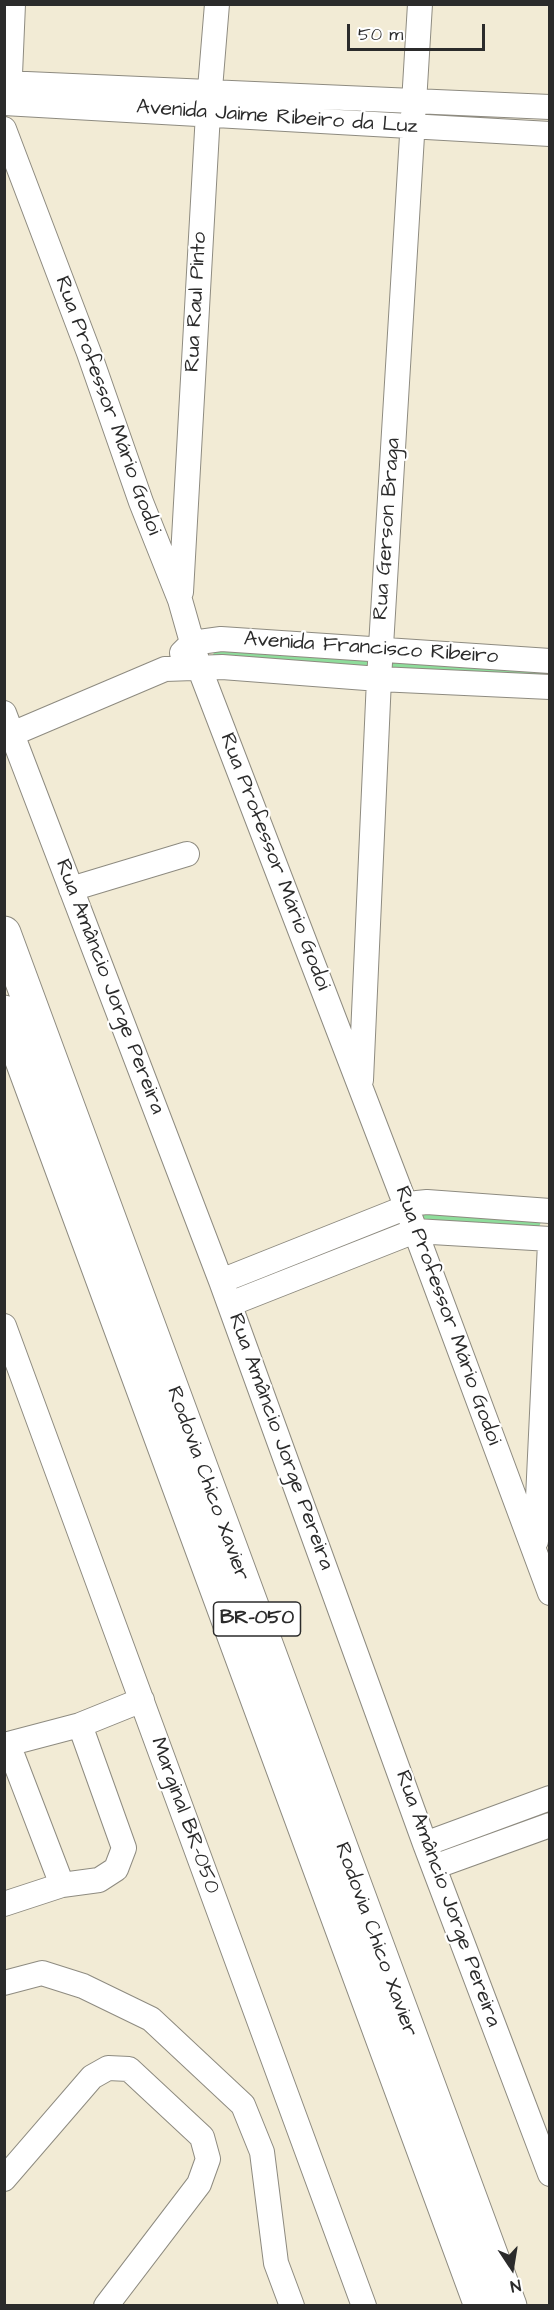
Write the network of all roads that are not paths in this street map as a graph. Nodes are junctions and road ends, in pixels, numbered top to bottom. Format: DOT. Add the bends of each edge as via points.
graph roads {
  1 [pos="13,4"];
  2 [pos="217,4"];
  3 [pos="420,4"];
  4 [pos="6,92"];
  5 [pos="414,100"];
  6 [pos="210,102"];
  7 [pos="549,107"];
  8 [pos="413,127"];
  9 [pos="4,129"];
  10 [pos="549,134"];
  11 [pos="180,600"];
  12 [pos="192,643"];
  13 [pos="381,650"];
  14 [pos="549,661"];
  15 [pos="199,667"];
  16 [pos="165,669"];
  17 [pos="378,679"];
  18 [pos="549,687"];
  19 [pos="8,723"];
  20 [pos="187,854"];
  21 [pos="71,889"];
  22 [pos="4,933"];
  23 [pos="4,1012"];
  24 [pos="360,1089"];
  25 [pos="406,1206"];
  26 [pos="549,1211"];
  27 [pos="415,1231"];
  28 [pos="549,1241"];
  29 [pos="221,1281"];
  30 [pos="230,1304"];
  31 [pos="4,1326"];
  32 [pos="535,1552"];
  33 [pos="549,1593"];
  34 [pos="142,1700"];
  35 [pos="80,1725"];
  36 [pos="6,1744"];
  37 [pos="549,1798"];
  38 [pos="549,1824"];
  39 [pos="425,1844"];
  40 [pos="434,1868"];
  41 [pos="62,1885"];
  42 [pos="4,1904"];
  43 [pos="4,1983"];
  44 [pos="549,2174"];
  45 [pos="4,2179"];
  46 [pos="106,2306"];
  47 [pos="292,2306"];
  48 [pos="364,2306"];
  49 [pos="481,2306"];
  50 [pos="510,2306"];
  1 -- 4 [label="street"];
  2 -- 6 [label="street, Rua Raul Pinto"];
  3 -- 5 [label="street, Rua Gerson Braga"];
  4 -- 6 [label="street, Avenida Jaime Ribeiro da Luz"];
  5 -- 6 [label="street, Avenida Jaime Ribeiro da Luz"];
  5 -- 7 [label="street, Avenida Jaime Ribeiro da Luz"];
  5 -- 8 [label="street, Rua Gerson Braga"];
  6 -- 8 [label="street, Avenida Jaime Ribeiro da Luz"];
  6 -- 11 [label="street, Rua Raul Pinto"];
  8 -- 10 [label="street, Avenida Jaime Ribeiro da Luz"];
  8 -- 13 [label="street, Rua Gerson Braga"];
  9 -- 11 [label="street, Rua Professor Mário Godoi"];
  11 -- 12 [label="street, Rua Professor Mário Godoi"];
  12 -- 13 [label="street, Avenida Francisco Ribeiro" via="221,639"];
  12 -- 15 [label="street, Rua Professor Mário Godoi"];
  12 -- 16 [label="street"];
  13 -- 14 [label="street, Avenida Francisco Ribeiro"];
  13 -- 17 [label="street, Rua Gerson Braga"];
  15 -- 16 [label="street"];
  15 -- 17 [label="street, Avenida Francisco Ribeiro"];
  15 -- 24 [label="street, Rua Professor Mário Godoi"];
  16 -- 19 [label="street"];
  17 -- 18 [label="street, Avenida Francisco Ribeiro"];
  17 -- 24 [label="street, Rua Gerson Braga"];
  19 -- 21 [label="street, Rua Amâncio Jorge Pereira"];
  20 -- 21 [label="street"];
  21 -- 29 [label="street, Rua Amâncio Jorge Pereira"];
  22 -- 50 [label="highway, Rodovia Chico Xavier / BR-050"];
  23 -- 49 [label="highway, Rodovia Chico Xavier / BR-050"];
  24 -- 25 [label="street, Rua Professor Mário Godoi"];
  25 -- 26 [label="street" via="427,1202"];
  25 -- 27 [label="street, Rua Professor Mário Godoi"];
  25 -- 29 [label="street"];
  27 -- 28 [label="street"];
  27 -- 30 [label="street"];
  27 -- 32 [label="street, Rua Professor Mário Godoi"];
  28 -- 32 [label="street"];
  29 -- 30 [label="street, Rua Amâncio Jorge Pereira"];
  30 -- 39 [label="street, Rua Amâncio Jorge Pereira"];
  31 -- 34 [label="street, Marginal BR-050"];
  32 -- 33 [label="street, Rua Professor Mário Godoi"];
  34 -- 35 [label="street"];
  34 -- 48 [label="street, Marginal BR-050"];
  35 -- 36 [label="street"];
  35 -- 41 [label="street" via="124,1848 116,1869 99,1880"];
  36 -- 41 [label="street"];
  37 -- 39 [label="street"];
  38 -- 40 [label="street"];
  39 -- 40 [label="street, Rua Amâncio Jorge Pereira"];
  40 -- 44 [label="street, Rua Amâncio Jorge Pereira"];
  41 -- 42 [label="street"];
  43 -- 47 [label="street" via="42,1973 83,1986 151,2019 243,2105 262,2152 276,2263"];
  45 -- 46 [label="street" via="92,2077 108,2068 129,2069 202,2137 208,2159 199,2184"];
}
